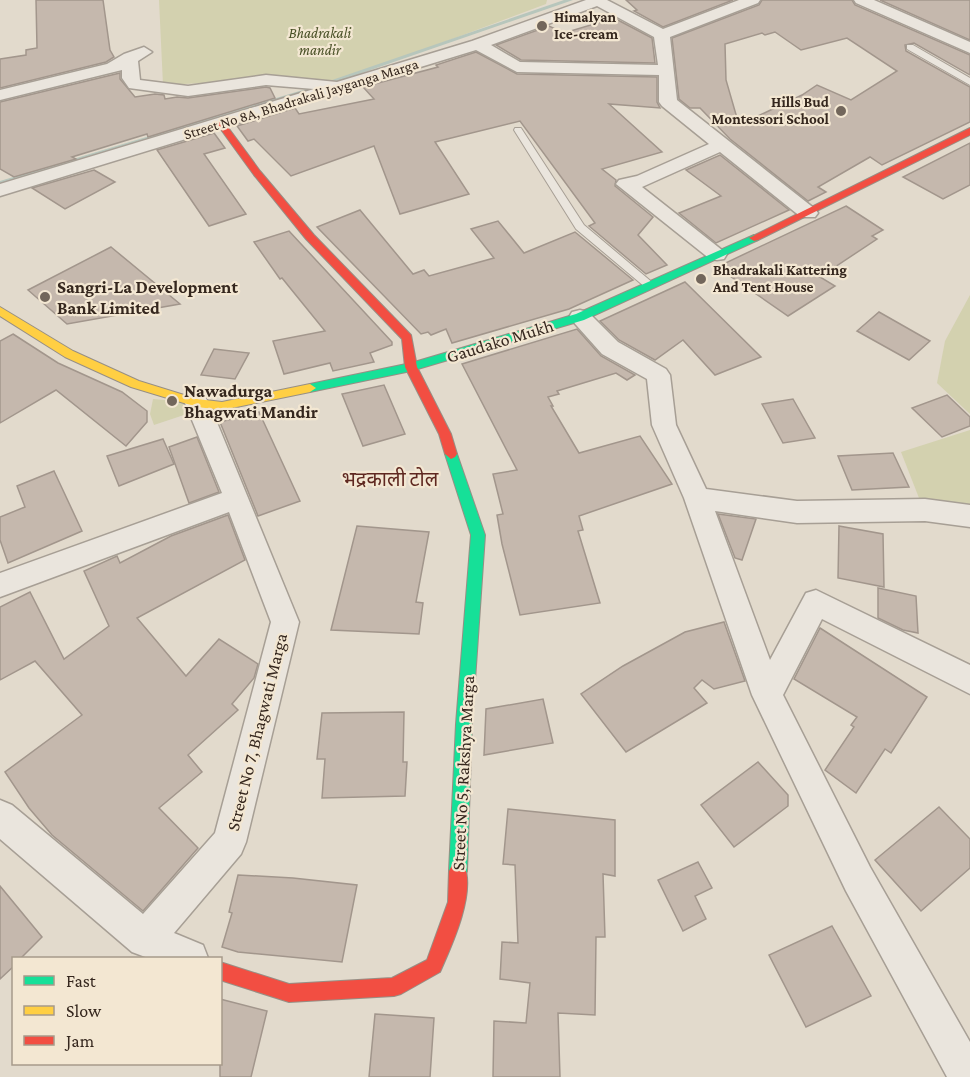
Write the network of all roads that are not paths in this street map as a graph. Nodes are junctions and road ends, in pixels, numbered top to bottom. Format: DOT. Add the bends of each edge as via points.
graph roads {
  1 [pos="599,0"];
  2 [pos="753,0"];
  3 [pos="861,0"];
  4 [pos="662,35"];
  5 [pos="478,44"];
  6 [pos="910,47"];
  7 [pos="970,48"];
  8 [pos="667,70"];
  9 [pos="970,82"];
  10 [pos="343,86"];
  11 [pos="0,95"];
  12 [pos="221,124"];
  13 [pos="518,130"];
  14 [pos="970,131"];
  15 [pos="721,145"];
  16 [pos="0,190"];
  17 [pos="808,213"];
  18 [pos="717,254"];
  19 [pos="649,285"];
  20 [pos="580,317"];
  21 [pos="4,318"];
  22 [pos="411,368"];
  23 [pos="197,403"];
  24 [pos="237,498"];
  25 [pos="697,498"];
  26 [pos="970,516"];
  27 [pos="0,585"];
  28 [pos="970,680"];
  29 [pos="767,695"];
  30 [pos="0,817"];
  31 [pos="145,939"];
  32 [pos="188,957"];
  33 [pos="222,972"];
  34 [pos="967,1077"];
  1 -- 4 [label="street"];
  1 -- 5 [label="street, Street No 8A, Bhadrakali Jayganga Marga"];
  2 -- 4 [label="street"];
  3 -- 7 [label="street"];
  4 -- 8 [label="street"];
  5 -- 8 [label="street" via="517,67"];
  5 -- 10 [label="street, Street No 8A, Bhadrakali Jayganga Marga"];
  6 -- 9 [label="lane"];
  8 -- 15 [label="street" via="668,102"];
  10 -- 11 [label="street" via="266,80 189,91 135,84 130,78 138,54 113,68"];
  10 -- 12 [label="street, Street No 8A, Bhadrakali Jayganga Marga"];
  12 -- 16 [label="street, Street No 8A, Bhadrakali Jayganga Marga"];
  12 -- 22 [label="main road, Street No 5, Rakshya Marga" via="310,237 407,338"];
  13 -- 19 [label="lane" via="580,227"];
  14 -- 17 [label="main road, Gaudako Mukh"];
  15 -- 17 [label="street"];
  15 -- 18 [label="street" via="642,181 626,184"];
  17 -- 18 [label="main road, Gaudako Mukh"];
  18 -- 19 [label="main road, Gaudako Mukh"];
  19 -- 20 [label="main road, Gaudako Mukh"];
  20 -- 22 [label="main road, Gaudako Mukh"];
  20 -- 25 [label="street" via="610,348 658,375 664,425"];
  21 -- 23 [label="main road, Gaudako Mukh" via="109,373"];
  22 -- 23 [label="main road, Gaudako Mukh" via="222,406"];
  22 -- 33 [label="main road, Street No 5, Rakshya Marga" via="445,434 478,535 464,724 457,902 434,966 394,987 289,993"];
  23 -- 24 [label="street, Street No 7, Bhagwati Marga"];
  24 -- 27 [label="street"];
  24 -- 31 [label="street, Street No 7, Bhagwati Marga" via="285,622 229,842"];
  25 -- 26 [label="street" via="797,512 925,510"];
  25 -- 29 [label="street"];
  28 -- 29 [label="street" via="816,602"];
  29 -- 34 [label="street" via="858,879"];
  30 -- 31 [label="street"];
  31 -- 32 [label="street"];
}
